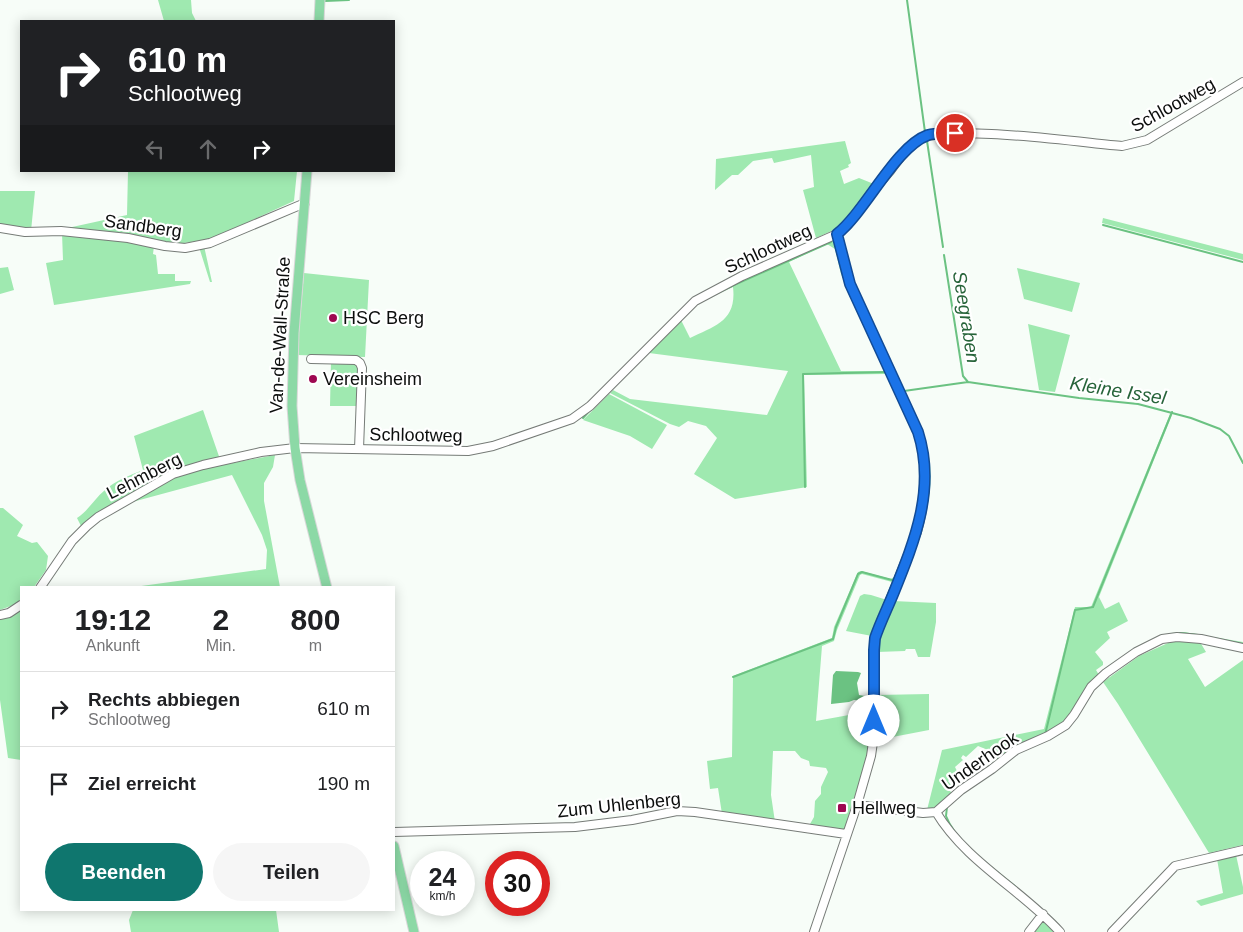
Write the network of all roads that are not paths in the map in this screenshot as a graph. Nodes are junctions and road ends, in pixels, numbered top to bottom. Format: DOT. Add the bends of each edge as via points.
graph roads {
  1 [pos="320,0"];
  2 [pos="319,20"];
  3 [pos="1243,82"];
  4 [pos="307,172"];
  5 [pos="305,203"];
  6 [pos="0,228"];
  7 [pos="837,234"];
  8 [pos="311,359"];
  9 [pos="295,448"];
  10 [pos="359,449"];
  11 [pos="41,586"];
  12 [pos="326,586"];
  13 [pos="20,606"];
  14 [pos="0,615"];
  15 [pos="1243,648"];
  16 [pos="857,805"];
  17 [pos="936,812"];
  18 [pos="395,832"];
  19 [pos="846,834"];
  20 [pos="395,850"];
  21 [pos="1243,850"];
  22 [pos="1044,914"];
  23 [pos="414,932"];
  24 [pos="814,932"];
  25 [pos="1029,932"];
  26 [pos="1060,932"];
  27 [pos="1112,932"];
  1 -- 2 [label="main road"];
  3 -- 7 [label="street, Schlootweg" via="1147,140 1134,144 1122,146 974,134 930,135 902,155 848,225"];
  4 -- 5 [label="main road, Van-de-Wall-Straße"];
  5 -- 6 [label="street, Sandberg" via="210,243 185,248 128,238"];
  5 -- 9 [label="main road, Van-de-Wall-Straße" via="292,370"];
  7 -- 10 [label="street, Schlootweg" via="742,276 695,301 590,406 572,419 493,446 468,451"];
  7 -- 16 [label="street" via="850,284 918,432 925,468 925,492 918,532 875,638 874,735"];
  8 -- 10 [label="street, Schlootweg" via="356,360 360,363"];
  9 -- 10 [label="street, Schlootweg"];
  9 -- 11 [label="street, Lehmberg" via="261,452 173,474 87,526 72,541"];
  9 -- 12 [label="main road, Van-de-Wall-Straße" via="306,510"];
  13 -- 14 [label="street"];
  15 -- 17 [label="street, Underhook" via="1177,636 1162,639 1136,652 1094,684 1066,725 1016,750"];
  16 -- 17 [label="street, Underhook"];
  16 -- 19 [label="street"];
  17 -- 22 [label="street, Underhook" via="963,846"];
  18 -- 19 [label="street, Zum Uhlenberg" via="575,827 695,812"];
  19 -- 24 [label="street"];
  20 -- 23 [label="main road"];
  21 -- 27 [label="street" via="1175,866"];
  22 -- 25 [label="street"];
  22 -- 26 [label="street, Underhook"];
}
